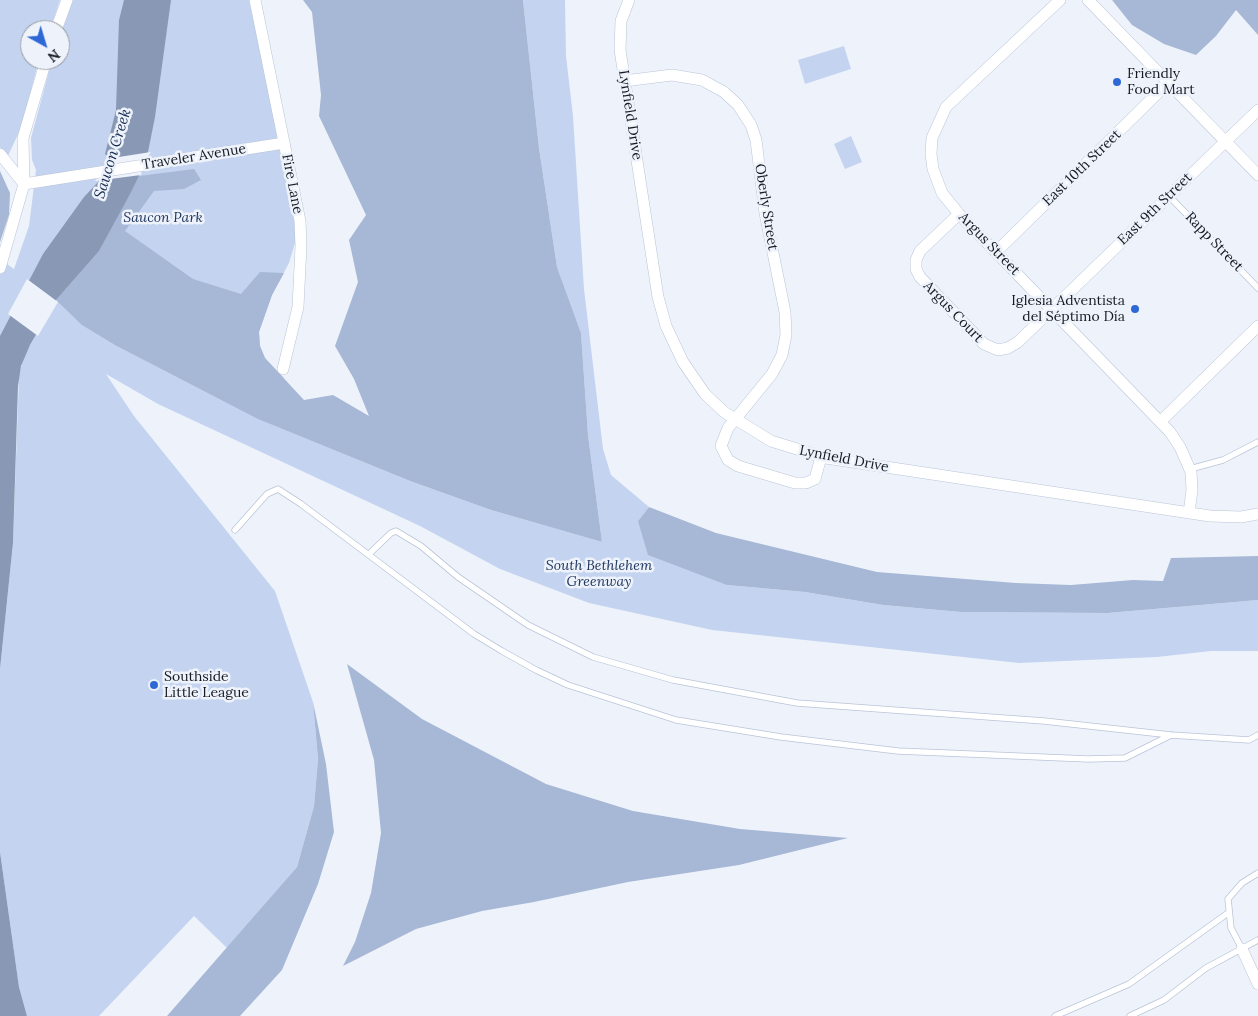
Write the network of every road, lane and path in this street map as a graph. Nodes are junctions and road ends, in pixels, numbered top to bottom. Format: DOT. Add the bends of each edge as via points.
graph roads {
  1 [pos="67,0"];
  2 [pos="255,0"];
  3 [pos="629,0"];
  4 [pos="1060,0"];
  5 [pos="1088,0"];
  6 [pos="60,20"];
  7 [pos="43,70"];
  8 [pos="624,81"];
  9 [pos="1168,83"];
  10 [pos="1258,110"];
  11 [pos="1225,141"];
  12 [pos="284,143"];
  13 [pos="0,154"];
  14 [pos="1258,175"];
  15 [pos="24,184"];
  16 [pos="1169,196"];
  17 [pos="959,214"];
  18 [pos="996,252"];
  19 [pos="0,268"];
  20 [pos="1258,288"];
  21 [pos="1052,309"];
  22 [pos="1258,326"];
  23 [pos="282,369"];
  24 [pos="735,420"];
  25 [pos="1161,421"];
  26 [pos="1258,442"];
  27 [pos="820,457"];
  28 [pos="1190,469"];
  29 [pos="1193,513"];
  30 [pos="1258,514"];
  31 [pos="235,530"];
  32 [pos="369,554"];
  33 [pos="1171,735"];
  34 [pos="1258,735"];
  35 [pos="1258,873"];
  36 [pos="1228,913"];
  37 [pos="1258,940"];
  38 [pos="1242,949"];
  39 [pos="1258,984"];
  40 [pos="1055,1016"];
  41 [pos="1130,1016"];
  1 -- 6 [label="street"];
  2 -- 12 [label="street, Fire Lane"];
  3 -- 8 [label="street, Lynfield Drive" via="623,12 619,41"];
  4 -- 17 [label="street, Argus Street" via="957,95 941,115 932,138 932,162 942,193"];
  5 -- 9 [label="street"];
  7 -- 15 [label="street" via="23,138"];
  8 -- 24 [label="street, Lynfield Drive" via="664,320 693,378 714,403"];
  8 -- 24 [label="street, Oberly Street" via="672,75 710,83 738,105 754,133 765,213 785,312 786,335 782,355 772,374"];
  9 -- 11 [label="street"];
  9 -- 18 [label="street, East 10th Street"];
  10 -- 11 [label="street, East 9th Street"];
  11 -- 14 [label="street"];
  11 -- 16 [label="street, East 9th Street"];
  12 -- 15 [label="street, Traveler Avenue"];
  12 -- 23 [label="street, Fire Lane" via="301,246 298,307"];
  13 -- 15 [label="street"];
  15 -- 19 [label="street"];
  16 -- 20 [label="lane, Rapp Street"];
  16 -- 21 [label="street, East 9th Street"];
  17 -- 18 [label="street, Argus Street"];
  17 -- 21 [label="street, Argus Court" via="920,251 916,269 980,340 993,349 1008,348"];
  18 -- 21 [label="street, Argus Street"];
  21 -- 25 [label="street, Argus Street"];
  22 -- 25 [label="street"];
  24 -- 27 [label="street, Lynfield Drive" via="771,441"];
  24 -- 27 [label="street, Oberly Street" via="721,446 728,460 738,466 795,483 806,483 815,479"];
  25 -- 28 [label="street, Argus Street" via="1180,447"];
  26 -- 28 [label="lane" via="1222,460"];
  27 -- 29 [label="street, Lynfield Drive"];
  28 -- 29 [label="street, Argus Street"];
  29 -- 30 [label="street, Lynfield Drive" via="1232,517"];
  31 -- 32 [label="lane" via="267,494 278,489"];
  32 -- 33 [label="lane" via="474,634 536,670 605,698 676,720 898,751 1088,759 1124,758"];
  32 -- 33 [label="lane" via="396,531 528,625 593,657 673,680 798,703 1044,721"];
  33 -- 34 [label="lane" via="1249,740"];
  35 -- 36 [label="lane" via="1242,883 1228,899"];
  36 -- 38 [label="lane"];
  36 -- 40 [label="lane" via="1129,984"];
  37 -- 38 [label="lane"];
  38 -- 39 [label="street"];
  38 -- 41 [label="lane" via="1206,968 1164,1000"];
}
